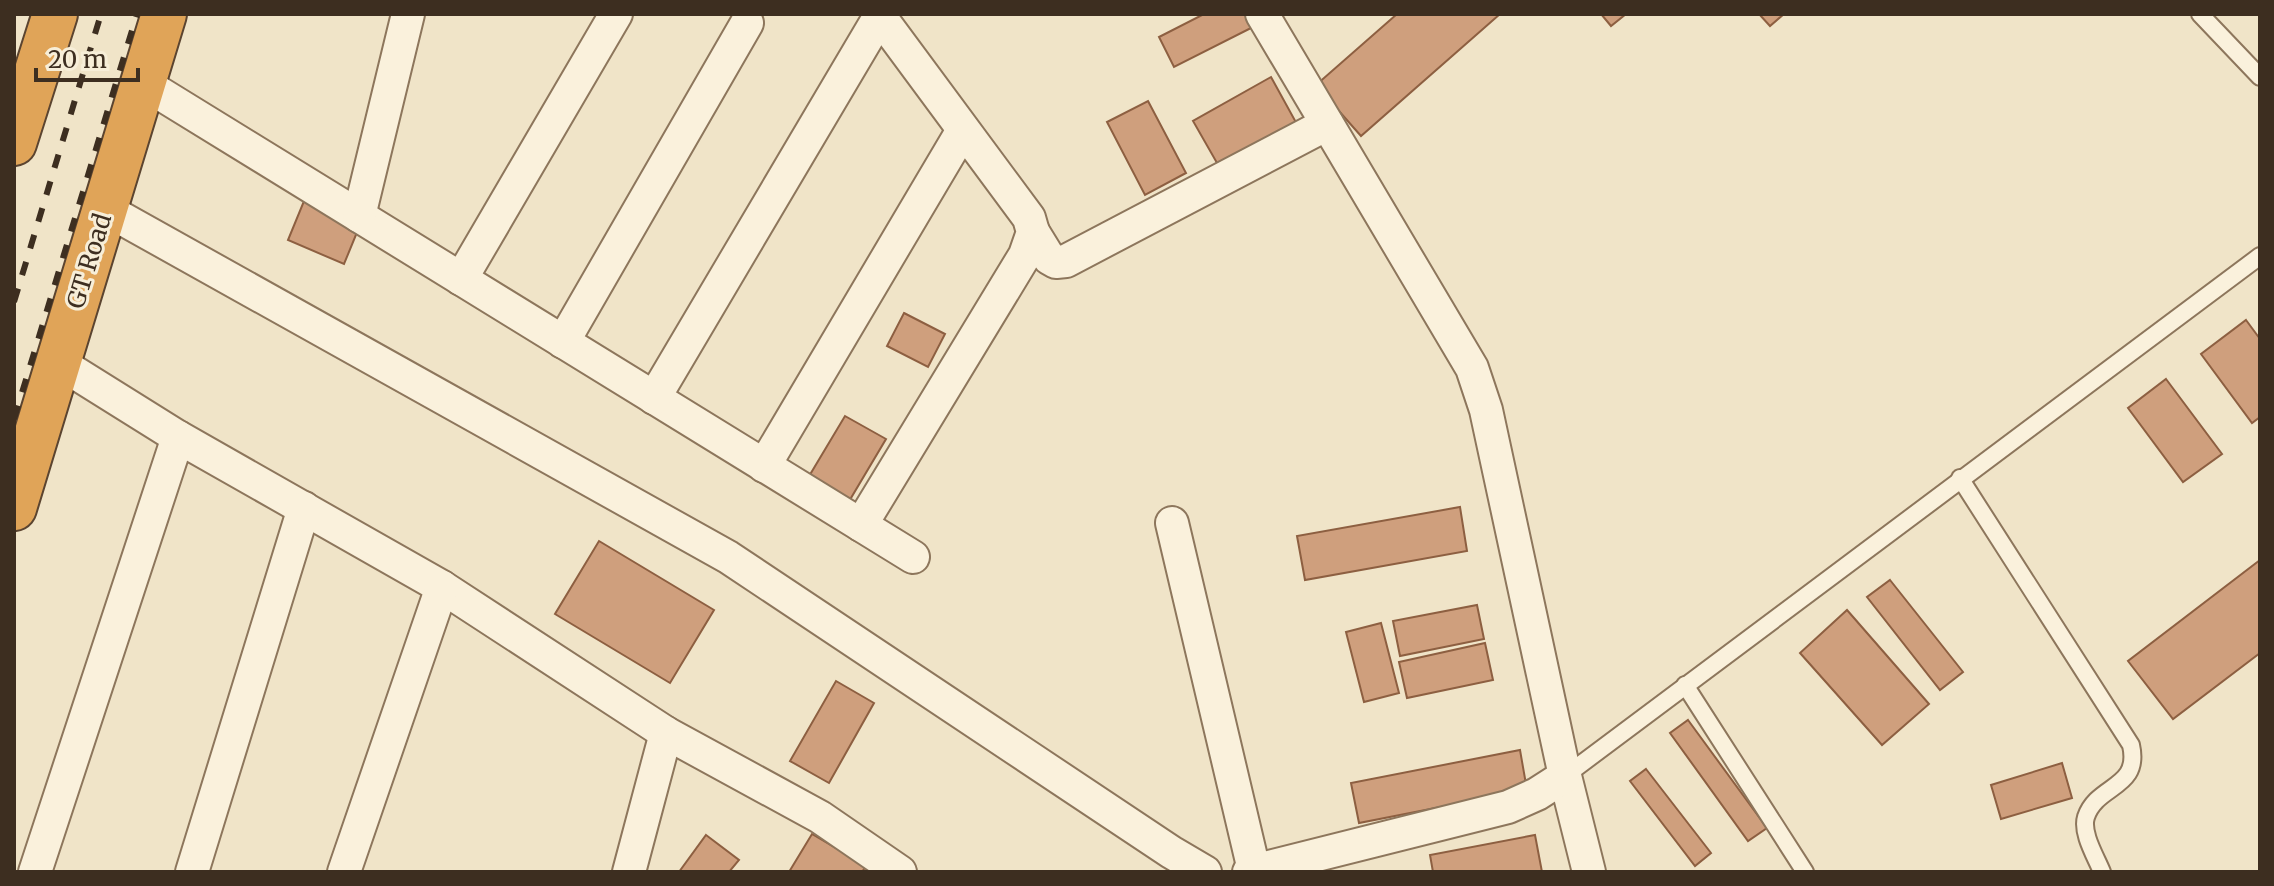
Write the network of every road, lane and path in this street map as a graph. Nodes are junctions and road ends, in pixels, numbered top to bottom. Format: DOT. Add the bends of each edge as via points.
graph roads {
  1 [pos="55,14"];
  2 [pos="164,14"];
  3 [pos="408,14"];
  4 [pos="616,14"];
  5 [pos="1262,14"];
  6 [pos="2226,14"];
  7 [pos="879,15"];
  8 [pos="2206,20"];
  9 [pos="747,23"];
  10 [pos="27,56"];
  11 [pos="2260,77"];
  12 [pos="143,83"];
  13 [pos="1327,124"];
  14 [pos="963,130"];
  15 [pos="14,143"];
  16 [pos="105,209"];
  17 [pos="359,216"];
  18 [pos="1033,232"];
  19 [pos="2260,256"];
  20 [pos="461,279"];
  21 [pos="563,342"];
  22 [pos="58,362"];
  23 [pos="654,398"];
  24 [pos="178,437"];
  25 [pos="764,466"];
  26 [pos="1960,478"];
  27 [pos="14,508"];
  28 [pos="304,508"];
  29 [pos="1172,523"];
  30 [pos="861,525"];
  31 [pos="913,557"];
  32 [pos="442,587"];
  33 [pos="1685,685"];
  34 [pos="666,733"];
  35 [pos="1565,776"];
  36 [pos="891,869"];
  37 [pos="1252,871"];
  38 [pos="35,872"];
  39 [pos="192,872"];
  40 [pos="344,872"];
  41 [pos="629,872"];
  42 [pos="1205,872"];
  43 [pos="1589,872"];
  44 [pos="1805,872"];
  45 [pos="2102,872"];
  1 -- 10 [label="highway"];
  2 -- 12 [label="highway, GT Road"];
  3 -- 17 [label="street"];
  4 -- 20 [label="street"];
  5 -- 13 [label="street"];
  6 -- 8 [label="lane"];
  7 -- 14 [label="street"];
  7 -- 23 [label="street"];
  8 -- 11 [label="lane"];
  9 -- 21 [label="street"];
  10 -- 15 [label="highway"];
  12 -- 16 [label="highway, GT Road"];
  12 -- 17 [label="street"];
  13 -- 18 [label="street" via="1066,261 1049,258"];
  13 -- 35 [label="street" via="1472,368 1486,410"];
  14 -- 18 [label="street" via="1029,218"];
  14 -- 25 [label="street"];
  16 -- 22 [label="highway, GT Road"];
  16 -- 42 [label="street" via="728,557"];
  17 -- 20 [label="street"];
  18 -- 30 [label="street" via="1025,255"];
  19 -- 26 [label="lane"];
  20 -- 21 [label="street"];
  21 -- 23 [label="street"];
  22 -- 24 [label="street"];
  22 -- 27 [label="highway, GT Road"];
  23 -- 25 [label="street"];
  24 -- 28 [label="street"];
  24 -- 38 [label="street"];
  25 -- 30 [label="street"];
  26 -- 33 [label="lane"];
  26 -- 45 [label="lane" via="2131,745 2134,760 2127,777 2086,817 2086,832"];
  28 -- 32 [label="street"];
  28 -- 39 [label="street"];
  29 -- 37 [label="street"];
  30 -- 31 [label="street"];
  32 -- 34 [label="street"];
  32 -- 40 [label="street"];
  33 -- 35 [label="lane"];
  33 -- 44 [label="lane"];
  34 -- 36 [label="street" via="820,817"];
  34 -- 41 [label="street"];
  35 -- 37 [label="street" via="1508,807"];
  35 -- 43 [label="street"];
}
